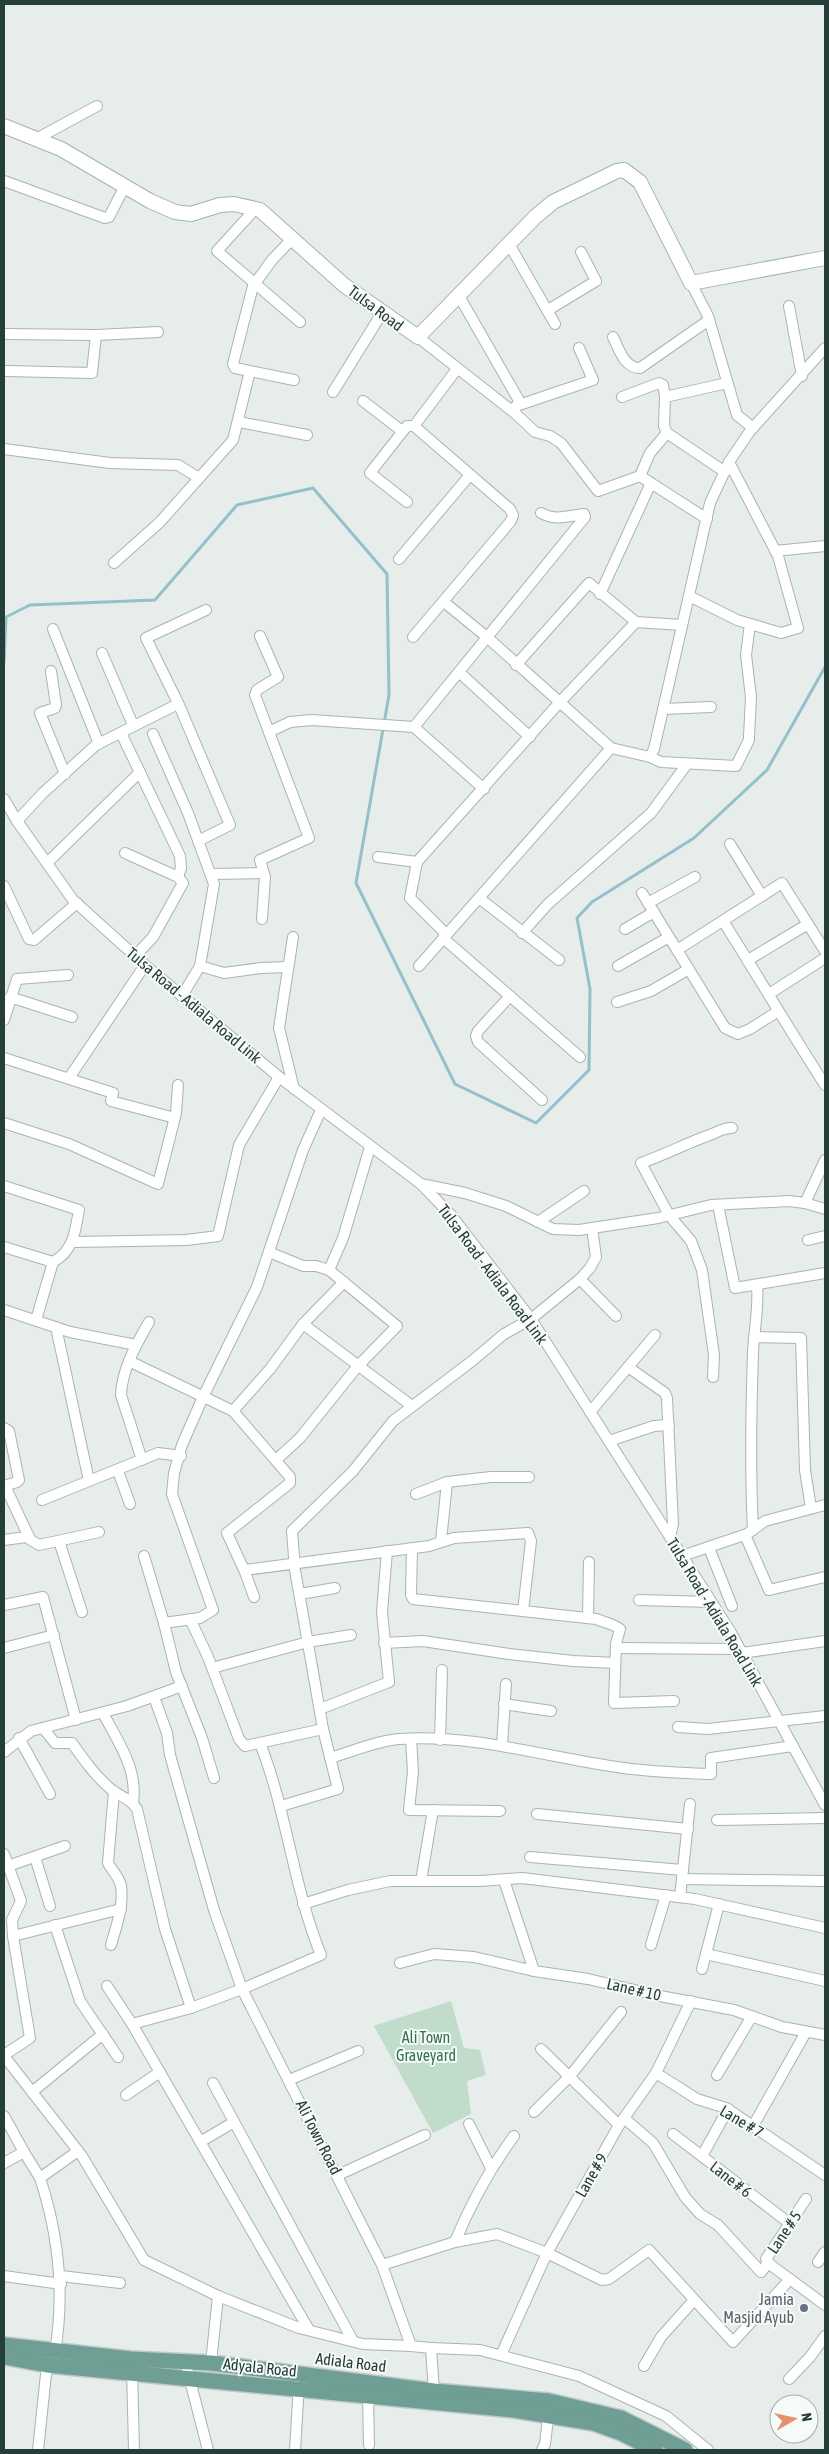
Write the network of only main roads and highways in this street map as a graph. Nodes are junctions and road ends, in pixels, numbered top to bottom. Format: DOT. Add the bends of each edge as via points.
graph roads {
  1 [pos="4,126"];
  2 [pos="825,258"];
  3 [pos="4,2345"];
  4 [pos="4,2357"];
  5 [pos="51,2358"];
  6 [pos="132,2366"];
  7 [pos="549,2409"];
  8 [pos="655,2450"];
  9 [pos="685,2450"];
  1 -- 2 [label="main road, Tulsa Road" via="61,149 150,201 184,215 220,205 256,208 344,285 418,337 553,202 617,171 624,170 640,182 691,283"];
  3 -- 5 [label="main road, Adiala Road"];
  4 -- 5 [label="main road"];
  5 -- 6 [label="main road, Adiala Road"];
  6 -- 7 [label="main road, Adyala Road" via="189,2378 368,2396"];
  6 -- 7 [label="main road, Adiala Road" via="185,2361 211,2363"];
  7 -- 8 [label="main road, Adyala Road" via="621,2433"];
  7 -- 9 [label="main road, Adiala Road" via="622,2418"];
}
